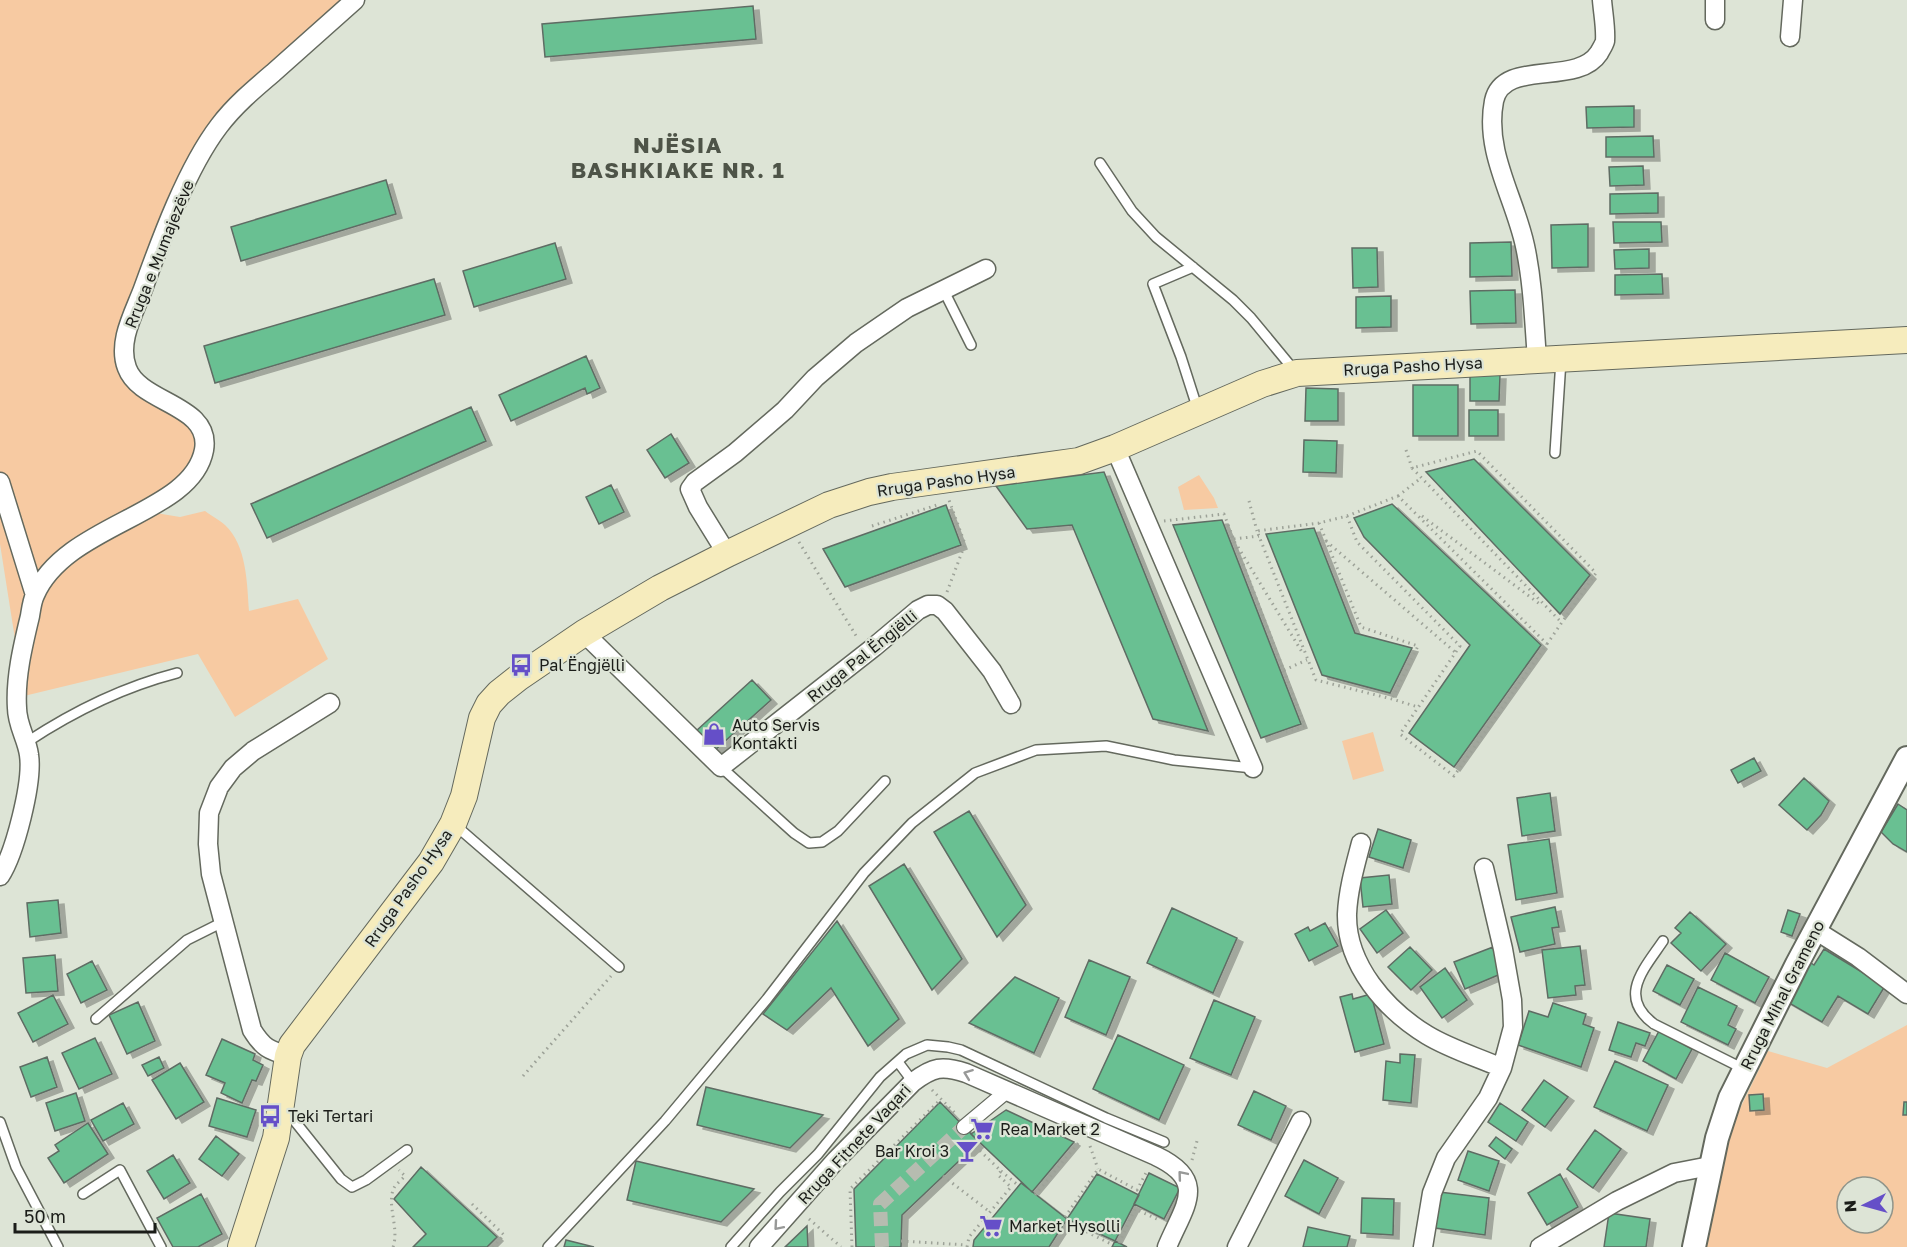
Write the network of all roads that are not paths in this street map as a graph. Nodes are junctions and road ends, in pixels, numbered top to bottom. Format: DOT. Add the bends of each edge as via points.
graph roads {
  1 [pos="355,0"];
  2 [pos="1602,0"];
  3 [pos="1715,0"];
  4 [pos="1793,0"];
  5 [pos="1715,20"];
  6 [pos="1790,37"];
  7 [pos="1100,163"];
  8 [pos="1193,267"];
  9 [pos="986,269"];
  10 [pos="943,289"];
  11 [pos="1907,340"];
  12 [pos="971,345"];
  13 [pos="1549,358"];
  14 [pos="1297,374"];
  15 [pos="1198,411"];
  16 [pos="1115,448"];
  17 [pos="1554,453"];
  18 [pos="0,482"];
  19 [pos="727,554"];
  20 [pos="35,595"];
  21 [pos="584,633"];
  22 [pos="177,673"];
  23 [pos="330,703"];
  24 [pos="1011,704"];
  25 [pos="27,742"];
  26 [pos="1907,758"];
  27 [pos="721,766"];
  28 [pos="1253,768"];
  29 [pos="885,781"];
  30 [pos="453,824"];
  31 [pos="1361,843"];
  32 [pos="1484,868"];
  33 [pos="0,876"];
  34 [pos="223,922"];
  35 [pos="1815,930"];
  36 [pos="1663,941"];
  37 [pos="619,967"];
  38 [pos="1907,994"];
  39 [pos="96,1019"];
  40 [pos="288,1056"];
  41 [pos="898,1062"];
  42 [pos="1502,1068"];
  43 [pos="1744,1069"];
  44 [pos="913,1082"];
  45 [pos="1007,1091"];
  46 [pos="281,1105"];
  47 [pos="1301,1121"];
  48 [pos="0,1122"];
  49 [pos="964,1127"];
  50 [pos="1160,1149"];
  51 [pos="407,1150"];
  52 [pos="1710,1166"];
  53 [pos="83,1194"];
  54 [pos="58,1247"];
  55 [pos="161,1247"];
  56 [pos="241,1247"];
  57 [pos="548,1247"];
  58 [pos="731,1247"];
  59 [pos="759,1247"];
  60 [pos="1167,1247"];
  61 [pos="1237,1247"];
  62 [pos="1423,1247"];
  63 [pos="1540,1247"];
  64 [pos="1694,1247"];
  1 -- 20 [label="street, Rruga e Mumajezëve" via="219,125 184,189 126,337 126,366 132,378 192,417 202,430 200,464 174,494 88,540 65,557"];
  2 -- 13 [label="street" via="1605,43 1595,59 1579,69 1511,79 1494,99 1492,131 1525,246"];
  3 -- 5 [label="street"];
  4 -- 6 [label="street"];
  7 -- 8 [label="lane" via="1132,211"];
  8 -- 14 [label="lane" via="1251,318"];
  8 -- 15 [label="lane" via="1153,284"];
  9 -- 10 [label="street"];
  10 -- 12 [label="lane"];
  10 -- 19 [label="street" via="856,343 785,410 695,482 690,489 698,507"];
  11 -- 13 [label="main road, Rruga Pasho Hysa"];
  13 -- 14 [label="main road, Rruga Pasho Hysa"];
  13 -- 17 [label="lane"];
  14 -- 15 [label="main road, Rruga Pasho Hysa"];
  15 -- 16 [label="main road, Rruga Pasho Hysa"];
  16 -- 19 [label="main road, Rruga Pasho Hysa" via="1079,461 869,492 788,524"];
  16 -- 28 [label="street"];
  18 -- 20 [label="street"];
  19 -- 21 [label="main road, Rruga Pasho Hysa"];
  20 -- 25 [label="street, Rruga e Mumajezëve" via="17,687 16,710"];
  21 -- 27 [label="street"];
  21 -- 30 [label="main road, Rruga Pasho Hysa" via="518,678 489,704"];
  22 -- 25 [label="lane" via="102,699"];
  23 -- 34 [label="street" via="253,751 219,787 209,813 208,844"];
  24 -- 27 [label="street, Rruga Pal Ëngjëlli" via="992,671 945,611 928,605"];
  25 -- 33 [label="street, Rruga e Mumajezëve" via="30,779 16,835"];
  26 -- 35 [label="street, Rruga Mihal Grameno" via="1897,785"];
  27 -- 29 [label="lane" via="809,843 822,842 838,831"];
  28 -- 57 [label="lane" via="1174,760 1106,746 1036,750 975,773 912,823 864,873 767,999 665,1121"];
  30 -- 37 [label="lane"];
  30 -- 40 [label="main road, Rruga Pasho Hysa" via="431,862 292,1045"];
  31 -- 42 [label="street" via="1349,895 1348,931 1372,986 1427,1035"];
  32 -- 42 [label="street" via="1512,1000 1513,1027"];
  34 -- 39 [label="lane" via="187,940"];
  34 -- 40 [label="street" via="252,1030 260,1043"];
  35 -- 38 [label="street"];
  35 -- 43 [label="street, Rruga Mihal Grameno"];
  36 -- 43 [label="lane" via="1639,976 1638,1007 1654,1024"];
  40 -- 46 [label="main road, Rruga Pasho Hysa"];
  41 -- 44 [label="lane"];
  41 -- 50 [label="lane" via="927,1045 961,1050 1106,1118"];
  41 -- 58 [label="lane" via="880,1077 818,1154"];
  42 -- 62 [label="street" via="1488,1098 1446,1158 1432,1193"];
  43 -- 52 [label="street, Rruga Mihal Grameno" via="1722,1120"];
  45 -- 44 [label="street, Rruga Fitnete Vaqari, one-way" via="951,1068 938,1067"];
  44 -- 59 [label="street, Rruga Fitnete Vaqari, one-way" via="836,1160"];
  45 -- 49 [label="street"];
  45 -- 50 [label="street, Rruga Fitnete Vaqari" via="1088,1130"];
  46 -- 51 [label="lane" via="341,1179 352,1187"];
  46 -- 56 [label="main road, Rruga Pasho Hysa" via="268,1167"];
  47 -- 61 [label="street"];
  48 -- 54 [label="lane" via="16,1167"];
  60 -- 50 [label="street, Rruga Fitnete Vaqari, one-way" via="1190,1187"];
  52 -- 63 [label="street" via="1674,1173 1617,1201"];
  52 -- 64 [label="street, Rruga Mihal Grameno"];
  53 -- 55 [label="lane" via="120,1170"];
}
